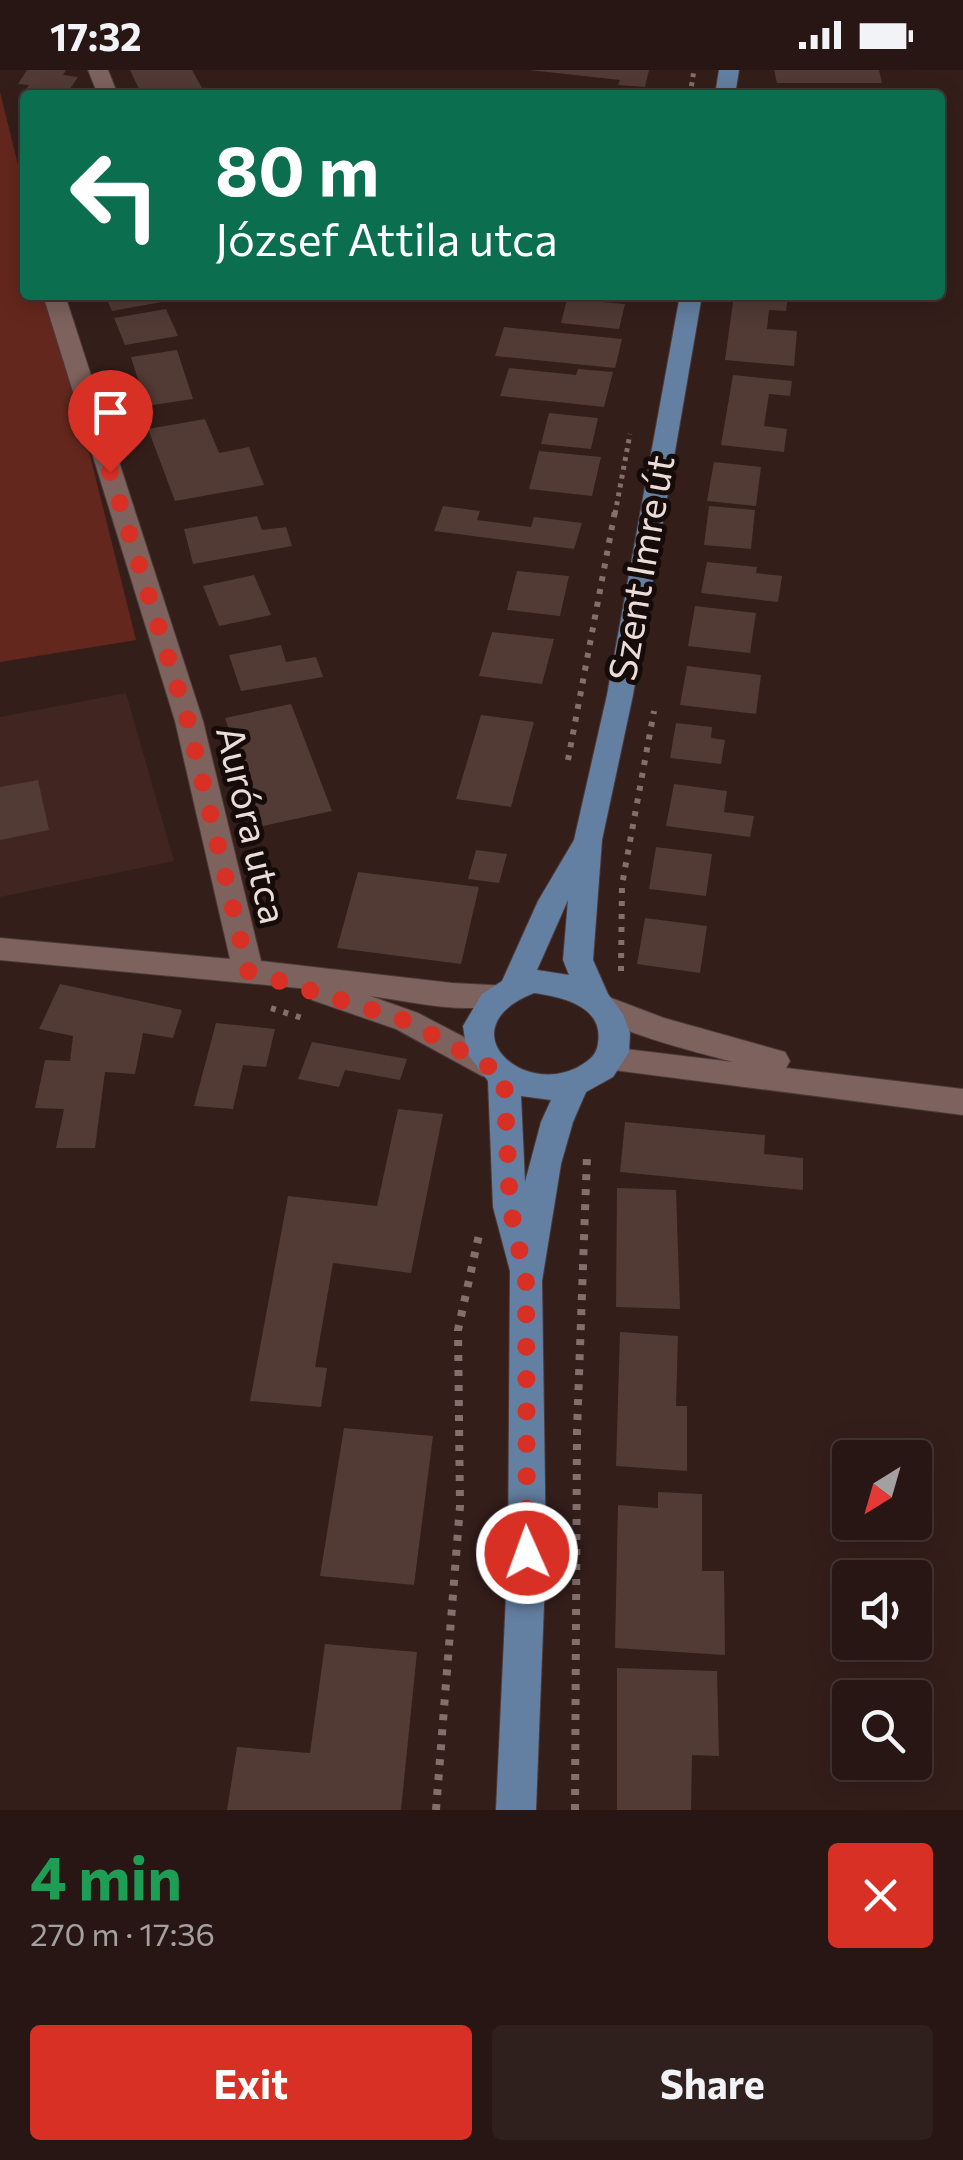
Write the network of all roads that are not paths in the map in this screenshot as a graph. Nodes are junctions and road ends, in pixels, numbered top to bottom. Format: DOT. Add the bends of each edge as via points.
graph roads {
  1 [pos="56,300"];
  2 [pos="690,300"];
  3 [pos="588,840"];
  4 [pos="0,949"];
  5 [pos="248,971"];
  6 [pos="507,990"];
  7 [pos="600,1001"];
  8 [pos="609,1059"];
  9 [pos="498,1071"];
  10 [pos="574,1084"];
  11 [pos="894,1093"];
  12 [pos="963,1102"];
  13 [pos="526,1281"];
  14 [pos="516,1810"];
  1 -- 5 [label="street, Auróra utca" via="188,721"];
  2 -- 3 [label="main road, Szent Imre út"];
  3 -- 6 [label="main road, Szent Imre út"];
  3 -- 7 [label="main road, Szent Imre út" via="578,960"];
  4 -- 5 [label="street"];
  5 -- 6 [label="street" via="452,995"];
  5 -- 9 [label="street" via="407,1021"];
  6 -- 7 [label="main road" via="555,982"];
  6 -- 9 [label="main road" via="479,1021 482,1053"];
  7 -- 8 [label="main road" via="614,1022"];
  7 -- 11 [label="street" via="670,1032"];
  8 -- 10 [label="main road"];
  8 -- 11 [label="street"];
  9 -- 10 [label="main road" via="542,1088"];
  9 -- 13 [label="main road" via="510,1207"];
  10 -- 13 [label="main road" via="546,1164"];
  11 -- 12 [label="street"];
  13 -- 14 [label="main road" via="527,1553"];
}
